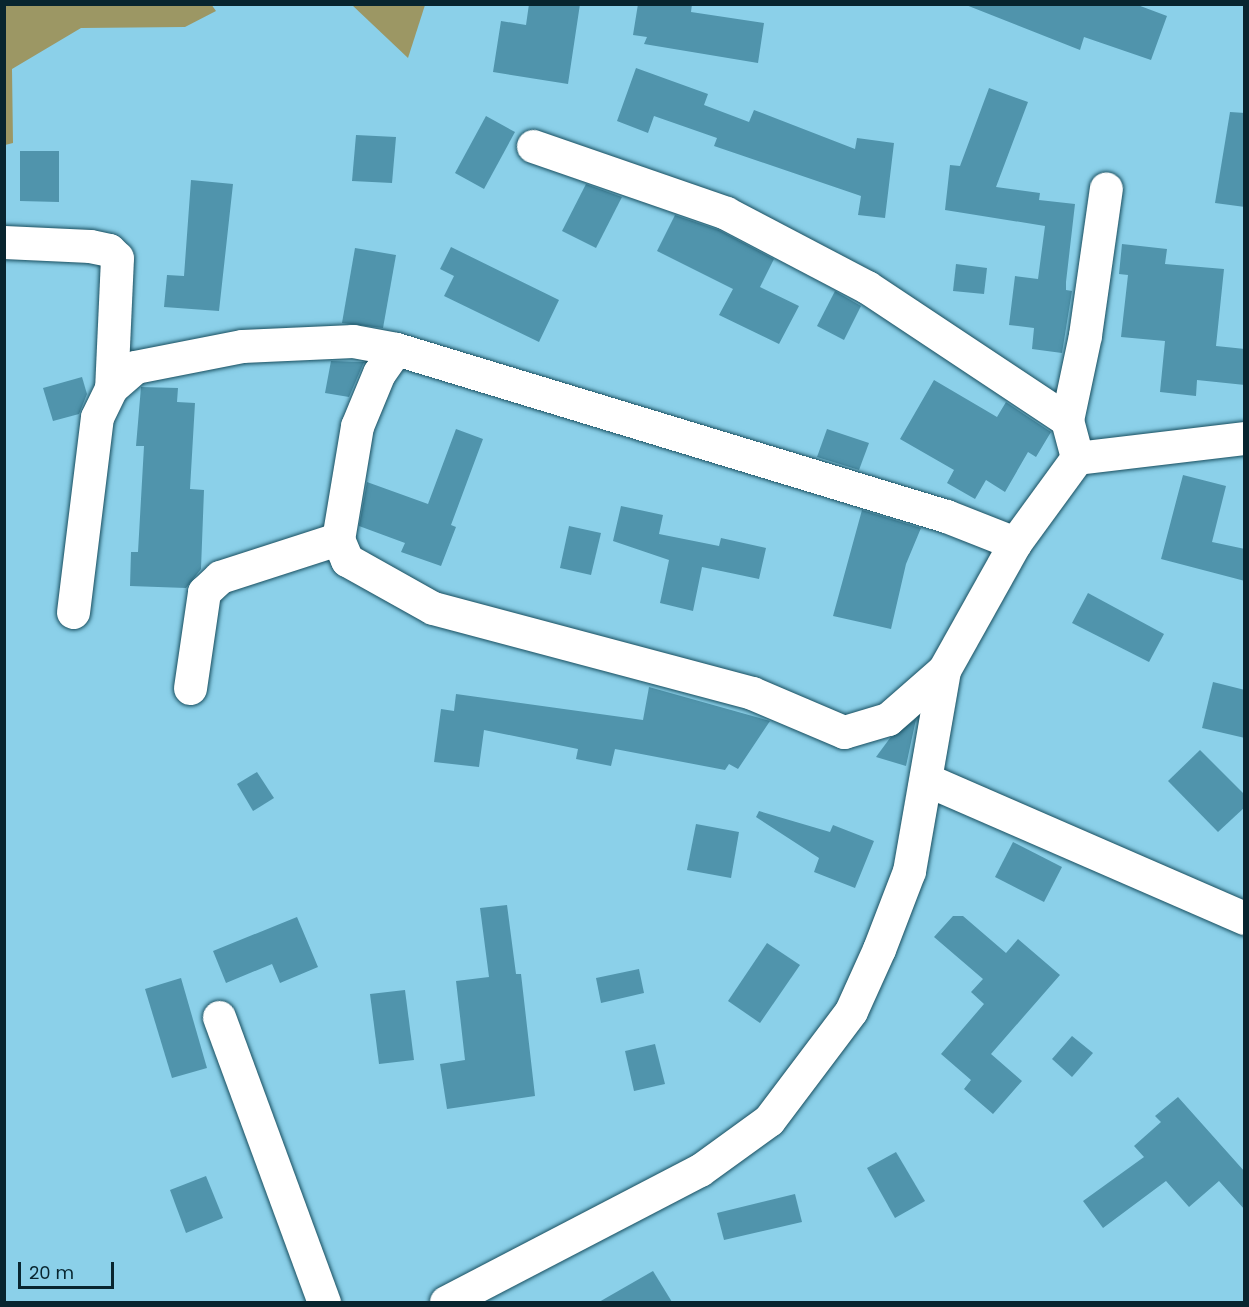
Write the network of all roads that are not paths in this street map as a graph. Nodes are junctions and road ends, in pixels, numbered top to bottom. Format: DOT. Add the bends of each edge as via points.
graph roads {
  1 [pos="533,146"];
  2 [pos="1106,188"];
  3 [pos="4,242"];
  4 [pos="396,349"];
  5 [pos="111,388"];
  6 [pos="1067,420"];
  7 [pos="1245,438"];
  8 [pos="1077,458"];
  9 [pos="338,539"];
  10 [pos="1015,543"];
  11 [pos="73,612"];
  12 [pos="944,670"];
  13 [pos="190,687"];
  14 [pos="927,780"];
  15 [pos="1245,918"];
  16 [pos="219,1017"];
  17 [pos="324,1302"];
  18 [pos="446,1302"];
  1 -- 6 [label="street" via="726,213 867,287"];
  2 -- 6 [label="street" via="1085,335"];
  3 -- 5 [label="street" via="90,246 109,250 117,258"];
  4 -- 5 [label="street" via="353,341 242,346 135,367"];
  4 -- 9 [label="street" via="379,373 357,426"];
  4 -- 10 [label="street" via="946,516"];
  5 -- 11 [label="street" via="97,417"];
  6 -- 8 [label="street"];
  7 -- 8 [label="street"];
  8 -- 10 [label="street"];
  9 -- 12 [label="street" via="347,560 433,608 752,693 843,732 888,719"];
  9 -- 13 [label="street" via="220,577 204,592"];
  10 -- 12 [label="street"];
  12 -- 14 [label="street"];
  14 -- 15 [label="street"];
  14 -- 18 [label="street" via="909,871 851,1011 769,1120 700,1170"];
  16 -- 17 [label="street"];
}
